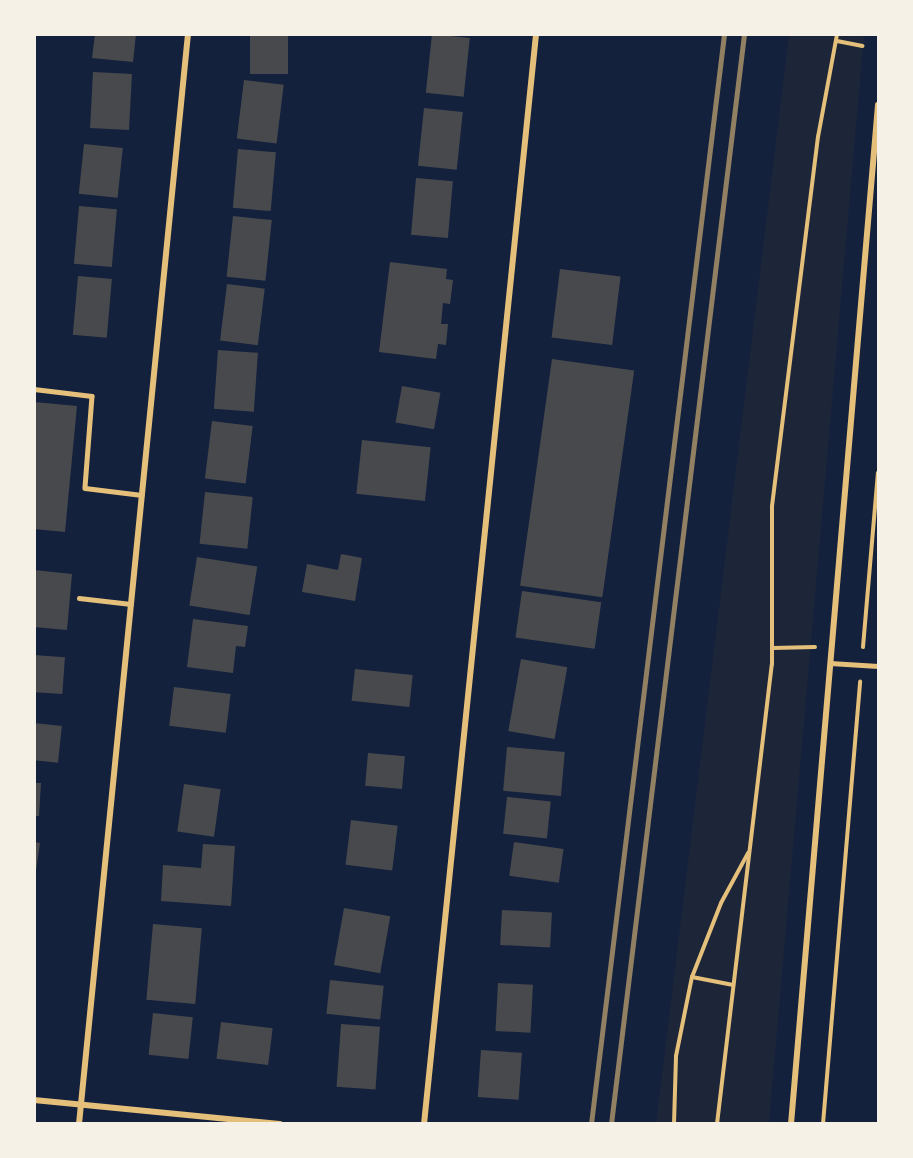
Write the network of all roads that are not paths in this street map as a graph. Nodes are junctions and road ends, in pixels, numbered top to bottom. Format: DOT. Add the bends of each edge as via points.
graph roads {
  1 [pos="188,34"];
  2 [pos="536,34"];
  3 [pos="879,105"];
  4 [pos="34,389"];
  5 [pos="142,495"];
  6 [pos="79,598"];
  7 [pos="131,604"];
  8 [pos="830,663"];
  9 [pos="879,666"];
  10 [pos="34,1100"];
  11 [pos="81,1104"];
  12 [pos="79,1124"];
  13 [pos="280,1124"];
  14 [pos="424,1124"];
  15 [pos="791,1124"];
  1 -- 5 [label="street"];
  2 -- 14 [label="street"];
  3 -- 8 [label="street"];
  4 -- 5 [label="lane" via="92,396 85,488"];
  5 -- 7 [label="street"];
  6 -- 7 [label="lane"];
  7 -- 11 [label="street"];
  8 -- 9 [label="lane"];
  8 -- 15 [label="street"];
  10 -- 11 [label="street"];
  11 -- 12 [label="street"];
  11 -- 13 [label="street"];
}
